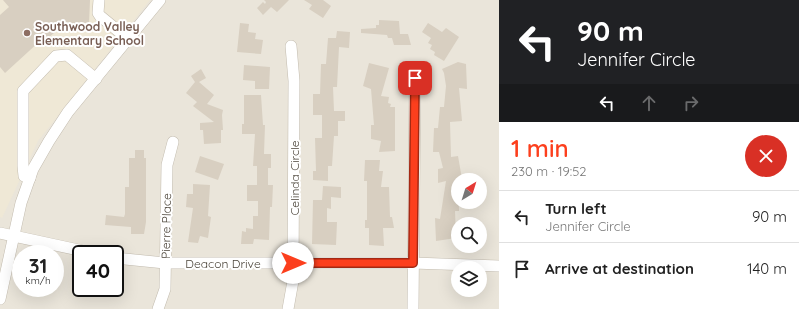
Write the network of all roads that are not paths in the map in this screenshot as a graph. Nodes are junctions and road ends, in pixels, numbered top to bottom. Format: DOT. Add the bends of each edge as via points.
graph roads {
  1 [pos="99,0"];
  2 [pos="160,0"];
  3 [pos="128,39"];
  4 [pos="291,46"];
  5 [pos="96,78"];
  6 [pos="415,78"];
  7 [pos="173,142"];
  8 [pos="30,178"];
  9 [pos="0,233"];
  10 [pos="14,236"];
  11 [pos="72,249"];
  12 [pos="124,259"];
  13 [pos="165,263"];
  14 [pos="293,263"];
  15 [pos="413,263"];
  16 [pos="499,266"];
  17 [pos="0,298"];
  18 [pos="158,309"];
  19 [pos="288,309"];
  20 [pos="413,309"];
  1 -- 3 [label="street" via="100,16"];
  2 -- 3 [label="street"];
  3 -- 5 [label="street"];
  4 -- 14 [label="street, Celinda Circle" via="294,81"];
  5 -- 8 [label="street" via="68,112"];
  5 -- 8 [label="street" via="67,55 61,54 56,56 23,91 22,166 24,176"];
  6 -- 15 [label="street"];
  7 -- 13 [label="street, Pierre Place" via="167,165"];
  8 -- 10 [label="street" via="21,203"];
  9 -- 10 [label="street"];
  10 -- 11 [label="street"];
  10 -- 17 [label="street"];
  12 -- 13 [label="street, Deacon Drive"];
  13 -- 14 [label="street, Deacon Drive"];
  13 -- 18 [label="street, Pierre Place" via="165,289"];
  14 -- 15 [label="street, Deacon Drive"];
  14 -- 19 [label="street, Celinda Circle"];
  15 -- 16 [label="street, Deacon Drive"];
  15 -- 20 [label="street"];
}
